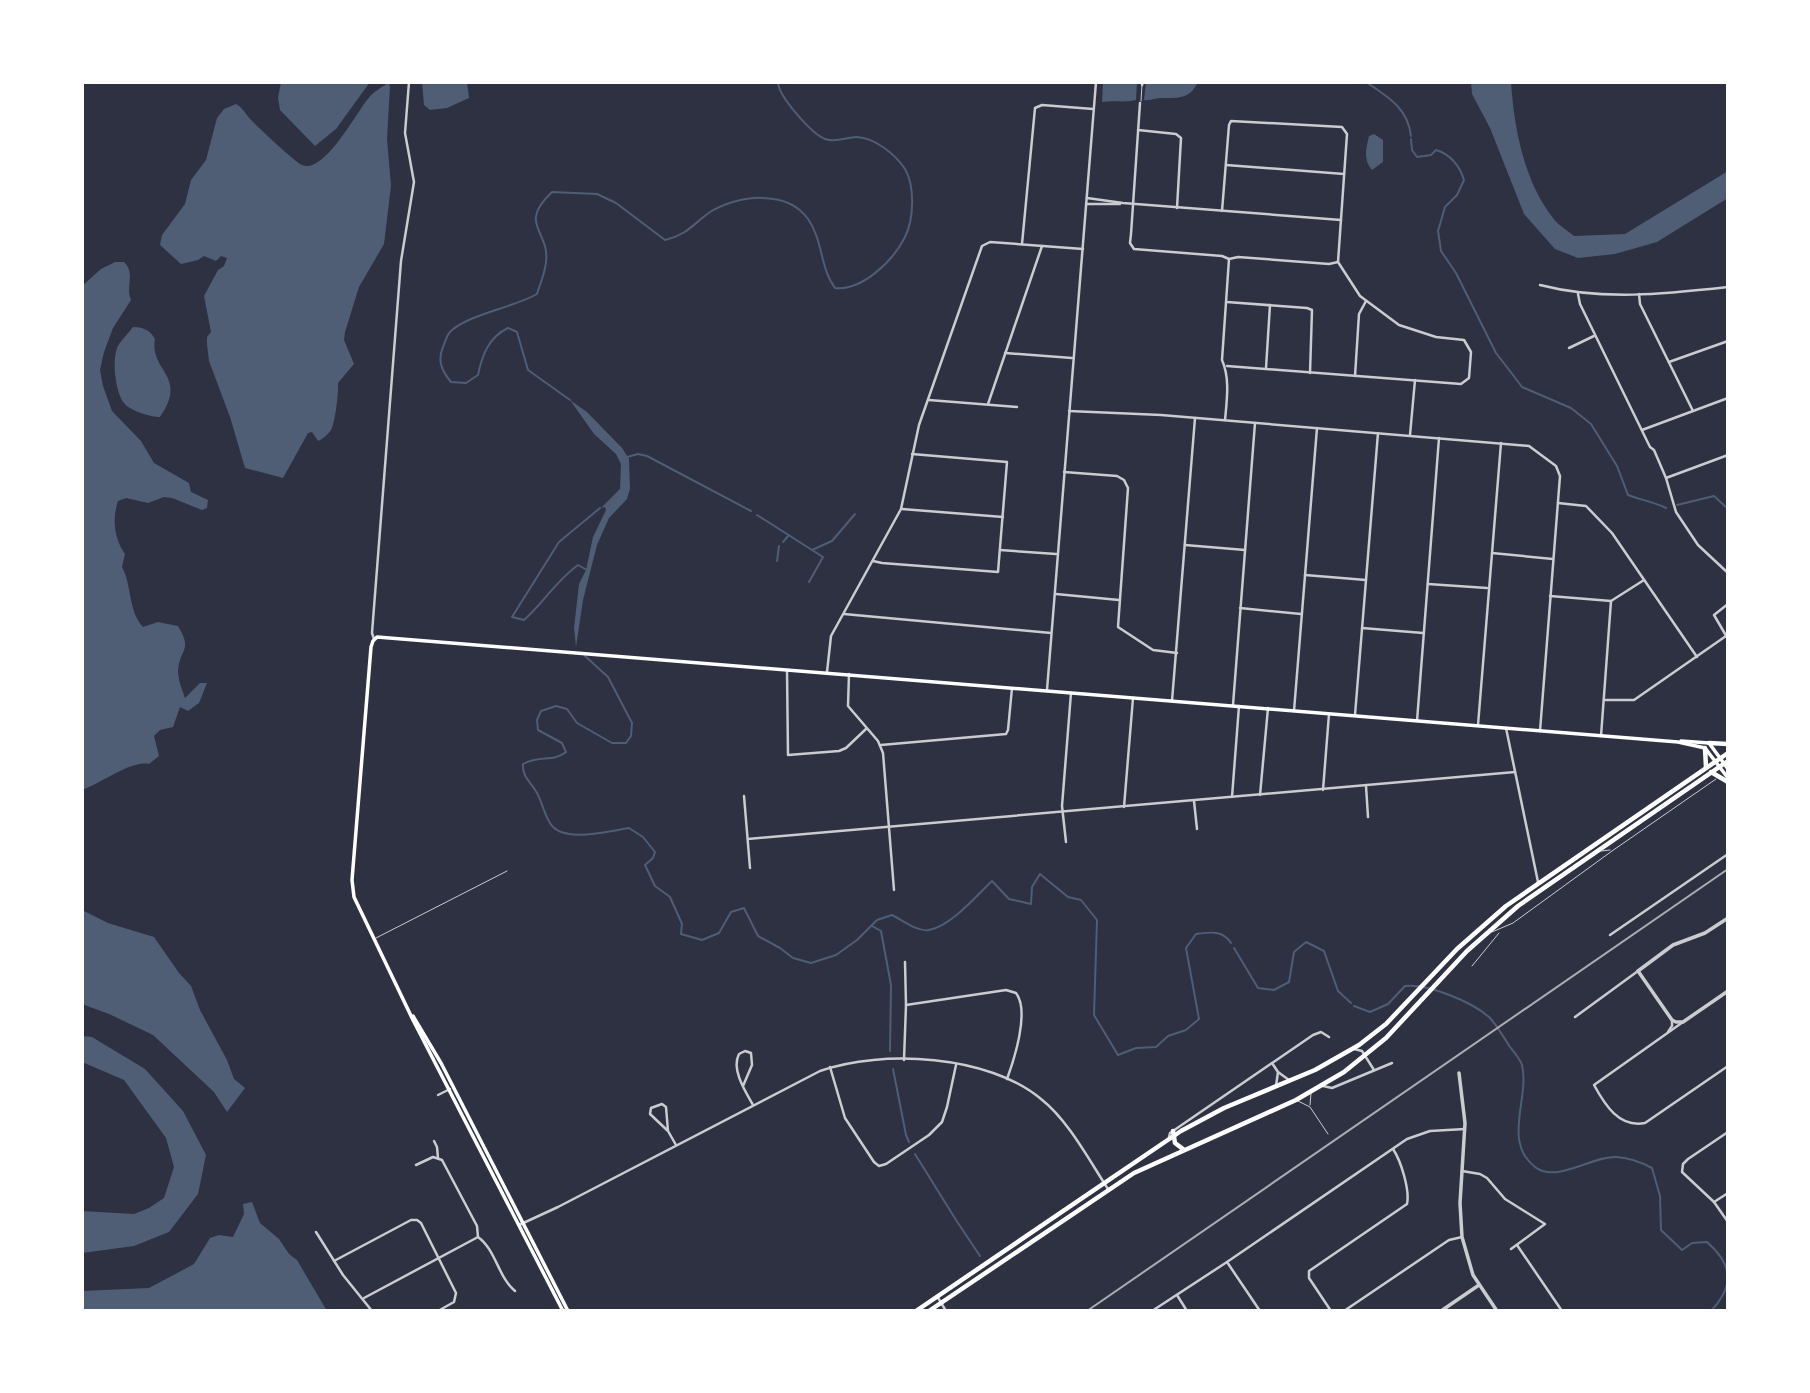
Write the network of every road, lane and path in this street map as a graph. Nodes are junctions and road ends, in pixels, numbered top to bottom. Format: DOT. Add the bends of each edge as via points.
graph roads {
  1 [pos="409,82"];
  2 [pos="1096,82"];
  3 [pos="1142,84"];
  4 [pos="1140,103"];
  5 [pos="1094,109"];
  6 [pos="1138,130"];
  7 [pos="1226,165"];
  8 [pos="1344,174"];
  9 [pos="1087,198"];
  10 [pos="1123,203"];
  11 [pos="1086,204"];
  12 [pos="1133,204"];
  13 [pos="1177,208"];
  14 [pos="1222,211"];
  15 [pos="1340,220"];
  16 [pos="1022,244"];
  17 [pos="1042,246"];
  18 [pos="1083,249"];
  19 [pos="1229,259"];
  20 [pos="1338,262"];
  21 [pos="1540,285"];
  22 [pos="1728,287"];
  23 [pos="1578,294"];
  24 [pos="1639,294"];
  25 [pos="1366,301"];
  26 [pos="1227,302"];
  27 [pos="1270,305"];
  28 [pos="1595,335"];
  29 [pos="1728,341"];
  30 [pos="1569,348"];
  31 [pos="1006,353"];
  32 [pos="1073,358"];
  33 [pos="1669,362"];
  34 [pos="1227,366"];
  35 [pos="1266,369"];
  36 [pos="1310,373"];
  37 [pos="1355,376"];
  38 [pos="1415,380"];
  39 [pos="1728,398"];
  40 [pos="929,400"];
  41 [pos="988,404"];
  42 [pos="1017,407"];
  43 [pos="1069,411"];
  44 [pos="1693,411"];
  45 [pos="1195,418"];
  46 [pos="1226,420"];
  47 [pos="1255,423"];
  48 [pos="1317,428"];
  49 [pos="1642,430"];
  50 [pos="1378,433"];
  51 [pos="1410,435"];
  52 [pos="1439,438"];
  53 [pos="1501,443"];
  54 [pos="912,454"];
  55 [pos="1728,455"];
  56 [pos="1064,472"];
  57 [pos="1666,478"];
  58 [pos="1558,503"];
  59 [pos="901,509"];
  60 [pos="1003,517"];
  61 [pos="1185,545"];
  62 [pos="1000,550"];
  63 [pos="1245,550"];
  64 [pos="1492,553"];
  65 [pos="1058,554"];
  66 [pos="1553,559"];
  67 [pos="873,561"];
  68 [pos="1728,573"];
  69 [pos="1304,575"];
  70 [pos="1366,580"];
  71 [pos="1644,580"];
  72 [pos="1428,584"];
  73 [pos="1489,589"];
  74 [pos="1055,594"];
  75 [pos="1550,596"];
  76 [pos="1119,600"];
  77 [pos="1611,601"];
  78 [pos="1728,604"];
  79 [pos="1240,608"];
  80 [pos="844,614"];
  81 [pos="1301,614"];
  82 [pos="1362,628"];
  83 [pos="1051,633"];
  84 [pos="1423,633"];
  85 [pos="1727,638"];
  86 [pos="374,639"];
  87 [pos="1177,653"];
  88 [pos="1697,657"];
  89 [pos="788,670"];
  90 [pos="827,672"];
  91 [pos="849,674"];
  92 [pos="1012,688"];
  93 [pos="1047,690"];
  94 [pos="1071,693"];
  95 [pos="1133,697"];
  96 [pos="1604,700"];
  97 [pos="1172,701"];
  98 [pos="1233,705"];
  99 [pos="1238,706"];
  100 [pos="1268,708"];
  101 [pos="1294,711"];
  102 [pos="1329,714"];
  103 [pos="1355,715"];
  104 [pos="1417,721"];
  105 [pos="1478,725"];
  106 [pos="1506,728"];
  107 [pos="866,729"];
  108 [pos="1539,730"];
  109 [pos="1601,736"];
  110 [pos="1678,742"];
  111 [pos="1709,743"];
  112 [pos="1728,744"];
  113 [pos="881,745"];
  114 [pos="1705,748"];
  115 [pos="1728,753"];
  116 [pos="1719,759"];
  117 [pos="1725,765"];
  118 [pos="1708,770"];
  119 [pos="1514,772"];
  120 [pos="1719,778"];
  121 [pos="1728,780"];
  122 [pos="1693,784"];
  123 [pos="1366,786"];
  124 [pos="1323,790"];
  125 [pos="1260,795"];
  126 [pos="744,796"];
  127 [pos="1690,796"];
  128 [pos="1231,797"];
  129 [pos="1194,800"];
  130 [pos="1124,807"];
  131 [pos="1062,812"];
  132 [pos="1368,817"];
  133 [pos="889,827"];
  134 [pos="1196,829"];
  135 [pos="748,839"];
  136 [pos="1066,842"];
  137 [pos="1597,850"];
  138 [pos="1612,851"];
  139 [pos="1728,854"];
  140 [pos="750,868"];
  141 [pos="507,871"];
  142 [pos="1538,882"];
  143 [pos="1542,888"];
  144 [pos="894,890"];
  145 [pos="1728,918"];
  146 [pos="1499,930"];
  147 [pos="1487,933"];
  148 [pos="1610,935"];
  149 [pos="374,939"];
  150 [pos="905,962"];
  151 [pos="1472,966"];
  152 [pos="1438,969"];
  153 [pos="1638,971"];
  154 [pos="1446,973"];
  155 [pos="1728,991"];
  156 [pos="906,1005"];
  157 [pos="1575,1017"];
  158 [pos="1672,1020"];
  159 [pos="1683,1022"];
  160 [pos="1668,1032"];
  161 [pos="1329,1037"];
  162 [pos="1352,1049"];
  163 [pos="1367,1056"];
  164 [pos="904,1060"];
  165 [pos="1272,1063"];
  166 [pos="1392,1063"];
  167 [pos="956,1064"];
  168 [pos="1728,1066"];
  169 [pos="830,1067"];
  170 [pos="1374,1070"];
  171 [pos="1278,1072"];
  172 [pos="1458,1073"];
  173 [pos="1007,1079"];
  174 [pos="1291,1080"];
  175 [pos="743,1086"];
  176 [pos="1276,1086"];
  177 [pos="1323,1086"];
  178 [pos="451,1088"];
  179 [pos="1311,1093"];
  180 [pos="438,1095"];
  181 [pos="1296,1100"];
  182 [pos="753,1105"];
  183 [pos="1310,1107"];
  184 [pos="1465,1129"];
  185 [pos="668,1131"];
  186 [pos="1728,1132"];
  187 [pos="1328,1134"];
  188 [pos="1171,1135"];
  189 [pos="433,1141"];
  190 [pos="676,1145"];
  191 [pos="1392,1149"];
  192 [pos="1183,1150"];
  193 [pos="438,1158"];
  194 [pos="416,1165"];
  195 [pos="1462,1171"];
  196 [pos="1104,1183"];
  197 [pos="1108,1189"];
  198 [pos="1728,1193"];
  199 [pos="1714,1202"];
  200 [pos="1728,1222"];
  201 [pos="521,1224"];
  202 [pos="316,1231"];
  203 [pos="478,1237"];
  204 [pos="1462,1237"];
  205 [pos="1517,1245"];
  206 [pos="1511,1249"];
  207 [pos="439,1258"];
  208 [pos="334,1261"];
  209 [pos="1227,1262"];
  210 [pos="1479,1285"];
  211 [pos="515,1291"];
  212 [pos="1177,1295"];
  213 [pos="937,1296"];
  214 [pos="364,1298"];
  215 [pos="941,1303"];
  216 [pos="563,1310"];
  217 [pos="372,1311"];
  218 [pos="439,1311"];
  219 [pos="916,1311"];
  220 [pos="929,1311"];
  221 [pos="946,1311"];
  222 [pos="1152,1311"];
  223 [pos="1187,1311"];
  224 [pos="1260,1311"];
  225 [pos="1331,1311"];
  226 [pos="1344,1311"];
  227 [pos="1441,1311"];
  228 [pos="1497,1311"];
  229 [pos="1562,1311"];
  1 -- 86 [label="street" via="405,133 414,182 401,261"];
  2 -- 5 [label="street"];
  3 -- 4 [label="lane"];
  4 -- 6 [label="street"];
  5 -- 9 [label="street"];
  5 -- 16 [label="street" via="1037,106 1033,111"];
  6 -- 12 [label="street"];
  6 -- 13 [label="street" via="1181,138"];
  7 -- 8 [label="street"];
  7 -- 8 [label="street" via="1229,123 1236,120 1342,127 1347,134"];
  7 -- 14 [label="street"];
  8 -- 15 [label="street"];
  9 -- 10 [label="street"];
  9 -- 11 [label="street"];
  10 -- 11 [label="street"];
  10 -- 12 [label="street"];
  11 -- 18 [label="street"];
  12 -- 13 [label="street"];
  12 -- 19 [label="street" via="1130,243 1134,248"];
  13 -- 14 [label="street"];
  14 -- 15 [label="street"];
  15 -- 20 [label="street"];
  16 -- 17 [label="street"];
  16 -- 40 [label="street" via="990,242 982,246"];
  17 -- 18 [label="street"];
  17 -- 31 [label="street"];
  18 -- 32 [label="street"];
  19 -- 20 [label="street"];
  19 -- 26 [label="street"];
  20 -- 25 [label="street"];
  21 -- 23 [label="street"];
  22 -- 24 [label="street"];
  23 -- 24 [label="street"];
  23 -- 28 [label="street"];
  24 -- 33 [label="street"];
  25 -- 37 [label="street" via="1359,314"];
  25 -- 38 [label="street" via="1404,328 1464,340 1471,352 1469,378 1464,384"];
  26 -- 27 [label="street"];
  26 -- 34 [label="street" via="1222,360"];
  27 -- 35 [label="street"];
  27 -- 36 [label="street" via="1312,310"];
  28 -- 30 [label="street"];
  28 -- 49 [label="street"];
  29 -- 33 [label="street"];
  31 -- 32 [label="street"];
  31 -- 41 [label="street"];
  32 -- 43 [label="street"];
  33 -- 44 [label="street"];
  34 -- 35 [label="street"];
  34 -- 46 [label="street"];
  35 -- 36 [label="street"];
  36 -- 37 [label="street"];
  37 -- 38 [label="street"];
  38 -- 51 [label="street"];
  39 -- 44 [label="street"];
  40 -- 41 [label="street"];
  40 -- 54 [label="street"];
  41 -- 42 [label="street"];
  43 -- 45 [label="street"];
  43 -- 56 [label="street"];
  44 -- 49 [label="street"];
  45 -- 46 [label="street"];
  45 -- 61 [label="street"];
  46 -- 47 [label="street"];
  47 -- 48 [label="street"];
  47 -- 63 [label="street"];
  48 -- 50 [label="street"];
  48 -- 69 [label="street"];
  49 -- 57 [label="street"];
  50 -- 51 [label="street"];
  50 -- 70 [label="street"];
  51 -- 52 [label="street"];
  52 -- 53 [label="street"];
  52 -- 72 [label="street"];
  53 -- 58 [label="street" via="1529,446 1556,467"];
  53 -- 64 [label="street"];
  54 -- 59 [label="street"];
  54 -- 60 [label="street" via="1007,462"];
  55 -- 57 [label="street"];
  56 -- 65 [label="street"];
  56 -- 76 [label="street" via="1117,476 1126,484"];
  57 -- 68 [label="street" via="1676,512 1698,545"];
  58 -- 66 [label="street"];
  58 -- 71 [label="street" via="1586,506 1612,533"];
  59 -- 60 [label="street"];
  59 -- 67 [label="street"];
  60 -- 62 [label="street"];
  61 -- 63 [label="street"];
  61 -- 87 [label="street"];
  62 -- 65 [label="street"];
  62 -- 67 [label="street" via="998,572"];
  63 -- 79 [label="street"];
  64 -- 66 [label="street"];
  64 -- 73 [label="street"];
  65 -- 74 [label="street"];
  66 -- 75 [label="street"];
  67 -- 80 [label="street"];
  69 -- 70 [label="street"];
  69 -- 81 [label="street"];
  70 -- 82 [label="street"];
  71 -- 77 [label="street"];
  71 -- 88 [label="street"];
  72 -- 73 [label="street"];
  72 -- 84 [label="street"];
  73 -- 105 [label="street"];
  74 -- 76 [label="street"];
  74 -- 83 [label="street"];
  75 -- 77 [label="street"];
  75 -- 108 [label="street"];
  76 -- 87 [label="street" via="1117,623 1121,630 1153,650"];
  77 -- 96 [label="street"];
  78 -- 85 [label="street" via="1714,615"];
  79 -- 81 [label="street"];
  79 -- 98 [label="street"];
  80 -- 83 [label="street"];
  80 -- 90 [label="street" via="831,636"];
  81 -- 101 [label="street"];
  82 -- 84 [label="street"];
  82 -- 103 [label="street"];
  83 -- 93 [label="street"];
  84 -- 104 [label="street"];
  85 -- 88 [label="street"];
  86 -- 89 [label="main road" via="382,636"];
  86 -- 149 [label="main road" via="352,880 356,901"];
  87 -- 97 [label="street"];
  88 -- 96 [label="street" via="1634,700"];
  89 -- 90 [label="main road"];
  89 -- 107 [label="street" via="788,755 839,751"];
  90 -- 91 [label="main road"];
  91 -- 92 [label="main road"];
  91 -- 107 [label="street" via="848,706"];
  92 -- 93 [label="main road"];
  92 -- 113 [label="street" via="1006,734"];
  93 -- 94 [label="main road"];
  94 -- 95 [label="main road"];
  94 -- 131 [label="street"];
  95 -- 97 [label="main road"];
  95 -- 130 [label="street"];
  96 -- 109 [label="street"];
  97 -- 98 [label="main road"];
  98 -- 99 [label="main road"];
  99 -- 100 [label="main road"];
  99 -- 128 [label="street"];
  100 -- 101 [label="main road"];
  100 -- 125 [label="street"];
  101 -- 102 [label="main road"];
  102 -- 103 [label="main road"];
  102 -- 124 [label="street"];
  103 -- 104 [label="main road"];
  104 -- 105 [label="main road"];
  105 -- 106 [label="main road"];
  106 -- 108 [label="main road"];
  106 -- 119 [label="street"];
  107 -- 113 [label="street"];
  108 -- 109 [label="main road"];
  109 -- 110 [label="main road"];
  110 -- 111 [label="main road"];
  110 -- 114 [label="main road"];
  111 -- 112 [label="highway"];
  111 -- 116 [label="main road"];
  113 -- 133 [label="street"];
  114 -- 116 [label="main road"];
  114 -- 118 [label="highway"];
  115 -- 116 [label="highway"];
  116 -- 117 [label="main road"];
  116 -- 118 [label="highway"];
  117 -- 118 [label="highway"];
  117 -- 121 [label="main road"];
  118 -- 120 [label="highway"];
  118 -- 122 [label="highway"];
  118 -- 142 [label="highway"];
  119 -- 123 [label="street"];
  119 -- 142 [label="street"];
  120 -- 121 [label="highway"];
  120 -- 127 [label="lane"];
  122 -- 127 [label="lane"];
  122 -- 137 [label="highway"];
  123 -- 124 [label="street"];
  123 -- 132 [label="street"];
  124 -- 125 [label="street"];
  125 -- 128 [label="street"];
  126 -- 135 [label="street"];
  127 -- 138 [label="lane"];
  128 -- 129 [label="street"];
  129 -- 130 [label="street"];
  129 -- 134 [label="street"];
  130 -- 131 [label="street"];
  131 -- 133 [label="street"];
  131 -- 136 [label="street"];
  133 -- 135 [label="street"];
  133 -- 144 [label="street"];
  135 -- 140 [label="street"];
  137 -- 138 [label="lane"];
  137 -- 143 [label="highway"];
  138 -- 146 [label="lane"];
  139 -- 148 [label="street"];
  141 -- 149 [label="lane"];
  142 -- 143 [label="street"];
  142 -- 152 [label="highway" via="1482,926"];
  143 -- 147 [label="highway"];
  145 -- 153 [label="street" via="1673,945"];
  146 -- 147 [label="lane"];
  146 -- 151 [label="lane"];
  147 -- 154 [label="highway"];
  149 -- 178 [label="main road"];
  150 -- 156 [label="street"];
  152 -- 154 [label="street"];
  152 -- 162 [label="highway" via="1386,1024"];
  153 -- 157 [label="street"];
  153 -- 158 [label="street"];
  154 -- 163 [label="highway"];
  155 -- 159 [label="street"];
  156 -- 164 [label="street"];
  156 -- 173 [label="street" via="1006,990 1016,993 1022,1007"];
  158 -- 159 [label="street"];
  158 -- 160 [label="street"];
  159 -- 160 [label="street"];
  160 -- 168 [label="street" via="1594,1085 1616,1117 1638,1124 1650,1120"];
  161 -- 165 [label="street" via="1318,1032"];
  162 -- 163 [label="street"];
  162 -- 174 [label="highway"];
  163 -- 170 [label="street"];
  163 -- 177 [label="highway"];
  164 -- 167 [label="street"];
  164 -- 169 [label="street" via="866,1060"];
  165 -- 171 [label="street"];
  165 -- 188 [label="street"];
  166 -- 170 [label="street"];
  167 -- 169 [label="street" via="938,1128 879,1166 845,1118"];
  167 -- 173 [label="street"];
  169 -- 182 [label="street"];
  170 -- 177 [label="street" via="1332,1088"];
  171 -- 174 [label="street"];
  171 -- 176 [label="street"];
  172 -- 184 [label="street"];
  173 -- 196 [label="street" via="1052,1108"];
  174 -- 176 [label="highway"];
  175 -- 175 [label="street" via="736,1061 745,1051 753,1060"];
  175 -- 182 [label="street"];
  176 -- 188 [label="highway"];
  177 -- 179 [label="highway"];
  178 -- 180 [label="street"];
  178 -- 201 [label="main road"];
  179 -- 181 [label="highway"];
  179 -- 183 [label="lane"];
  181 -- 183 [label="lane"];
  181 -- 192 [label="highway"];
  182 -- 190 [label="street"];
  183 -- 187 [label="lane"];
  184 -- 191 [label="street" via="1423,1133"];
  184 -- 195 [label="street"];
  185 -- 185 [label="street" via="650,1114 656,1104 666,1107"];
  185 -- 190 [label="street"];
  186 -- 199 [label="street" via="1688,1159 1682,1172"];
  188 -- 192 [label="highway"];
  188 -- 196 [label="highway"];
  189 -- 193 [label="street"];
  190 -- 201 [label="street"];
  191 -- 209 [label="street"];
  191 -- 225 [label="street" via="1398,1157 1407,1204 1306,1273"];
  192 -- 197 [label="highway"];
  193 -- 194 [label="street"];
  193 -- 203 [label="street" via="477,1226"];
  195 -- 204 [label="street"];
  195 -- 205 [label="street" via="1487,1178 1505,1199 1545,1224"];
  196 -- 197 [label="street"];
  196 -- 213 [label="highway"];
  197 -- 215 [label="highway"];
  198 -- 199 [label="street"];
  199 -- 200 [label="street"];
  201 -- 216 [label="main road"];
  201 -- 216 [label="main road"];
  202 -- 208 [label="street"];
  203 -- 207 [label="street"];
  203 -- 211 [label="street"];
  204 -- 210 [label="street"];
  204 -- 226 [label="street" via="1449,1240"];
  205 -- 206 [label="street"];
  205 -- 229 [label="street"];
  207 -- 208 [label="street" via="421,1223 414,1219"];
  207 -- 214 [label="street"];
  207 -- 218 [label="street" via="457,1296"];
  208 -- 214 [label="street"];
  209 -- 212 [label="street"];
  209 -- 224 [label="street"];
  210 -- 227 [label="street"];
  210 -- 228 [label="street"];
  212 -- 222 [label="street"];
  212 -- 223 [label="street"];
  213 -- 215 [label="street"];
  213 -- 219 [label="highway"];
  214 -- 217 [label="street"];
  215 -- 220 [label="highway"];
  215 -- 221 [label="street"];
}
